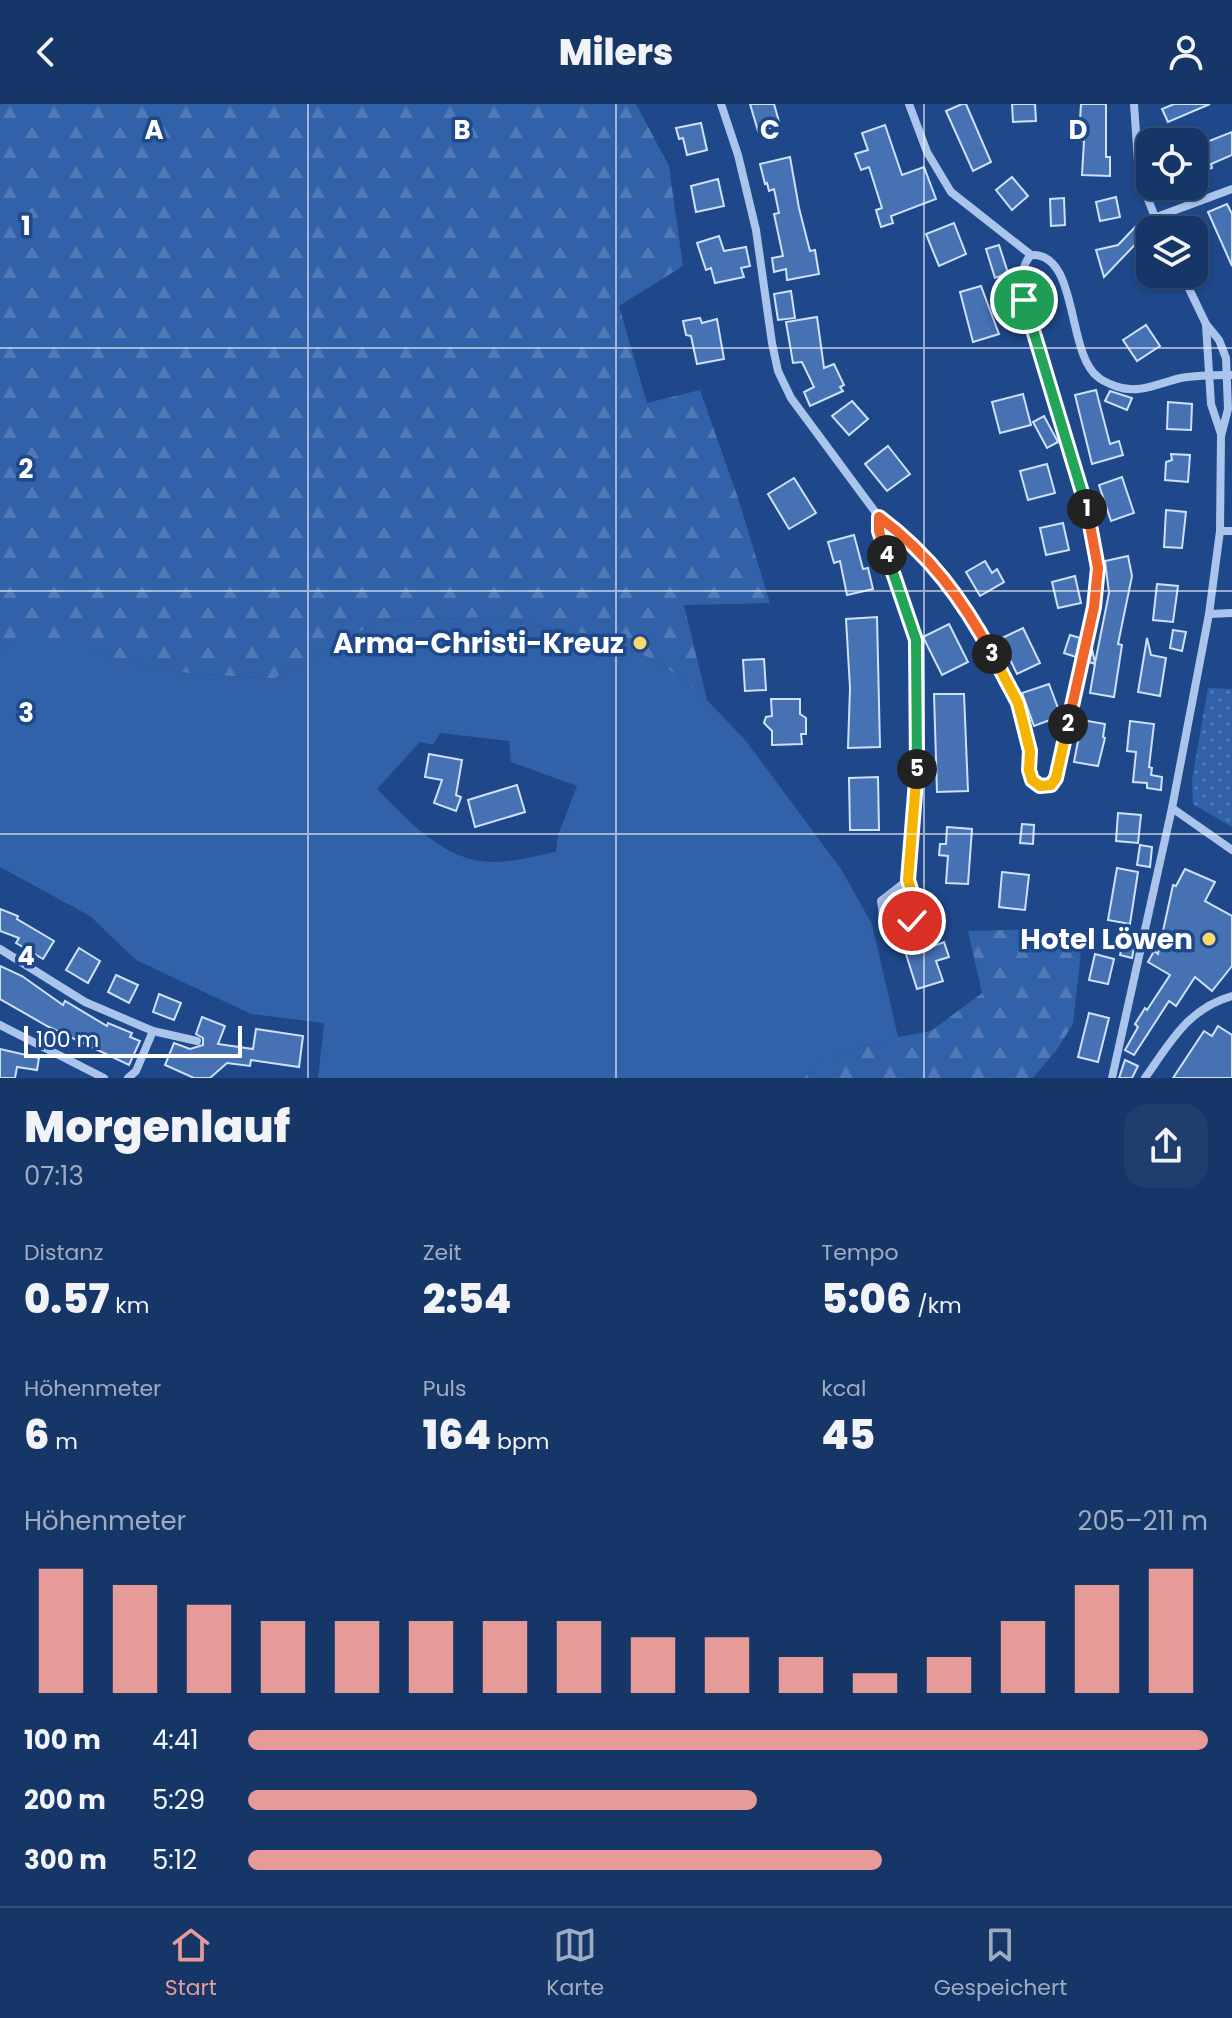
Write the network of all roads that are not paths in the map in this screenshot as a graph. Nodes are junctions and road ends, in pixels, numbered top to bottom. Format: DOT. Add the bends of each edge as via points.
graph roads {
  1 [pos="721,104"];
  2 [pos="909,104"];
  3 [pos="1134,104"];
  4 [pos="1232,189"];
  5 [pos="1153,216"];
  6 [pos="1159,216"];
  7 [pos="1031,255"];
  8 [pos="1189,288"];
  9 [pos="1206,324"];
  10 [pos="1230,375"];
  11 [pos="1210,376"];
  12 [pos="1221,436"];
  13 [pos="1221,459"];
  14 [pos="1232,459"];
  15 [pos="879,517"];
  16 [pos="1220,531"];
  17 [pos="1232,531"];
  18 [pos="1232,613"];
  19 [pos="1209,614"];
  20 [pos="1172,808"];
  21 [pos="1232,850"];
  22 [pos="908,880"];
  23 [pos="0,949"];
  24 [pos="1232,996"];
  25 [pos="0,1025"];
  26 [pos="153,1031"];
  27 [pos="197,1041"];
  28 [pos="104,1078"];
  29 [pos="128,1078"];
  30 [pos="1112,1078"];
  31 [pos="1145,1078"];
  1 -- 15 [label="street" via="756,230 778,371 791,398"];
  2 -- 7 [label="street" via="927,152 951,192"];
  3 -- 5 [label="street" via="1139,176"];
  4 -- 6 [label="street"];
  7 -- 11 [label="street" via="1049,258 1058,267 1096,376 1134,390"];
  7 -- 15 [label="street" via="1022,276 1024,300 1083,492 1098,568 1094,607 1051,785 1032,780 1018,703 966,607 948,581"];
  8 -- 9 [label="street"];
  9 -- 10 [label="street" via="1219,340"];
  9 -- 11 [label="street"];
  10 -- 11 [label="street"];
  10 -- 12 [label="street"];
  11 -- 12 [label="street" via="1211,404"];
  12 -- 13 [label="street"];
  13 -- 14 [label="street"];
  13 -- 16 [label="street"];
  15 -- 22 [label="street" via="883,545 916,640 918,748"];
  16 -- 17 [label="street"];
  16 -- 19 [label="street"];
  18 -- 19 [label="street"];
  19 -- 20 [label="street"];
  20 -- 21 [label="street"];
  20 -- 30 [label="street"];
  22 -- 22 [label="street" via="918,911 912,921 893,922 883,915 881,901"];
  23 -- 26 [label="street" via="85,1002"];
  24 -- 31 [label="street" via="1196,1012"];
  25 -- 28 [label="street"];
  26 -- 27 [label="street"];
  26 -- 29 [label="street"];
}
